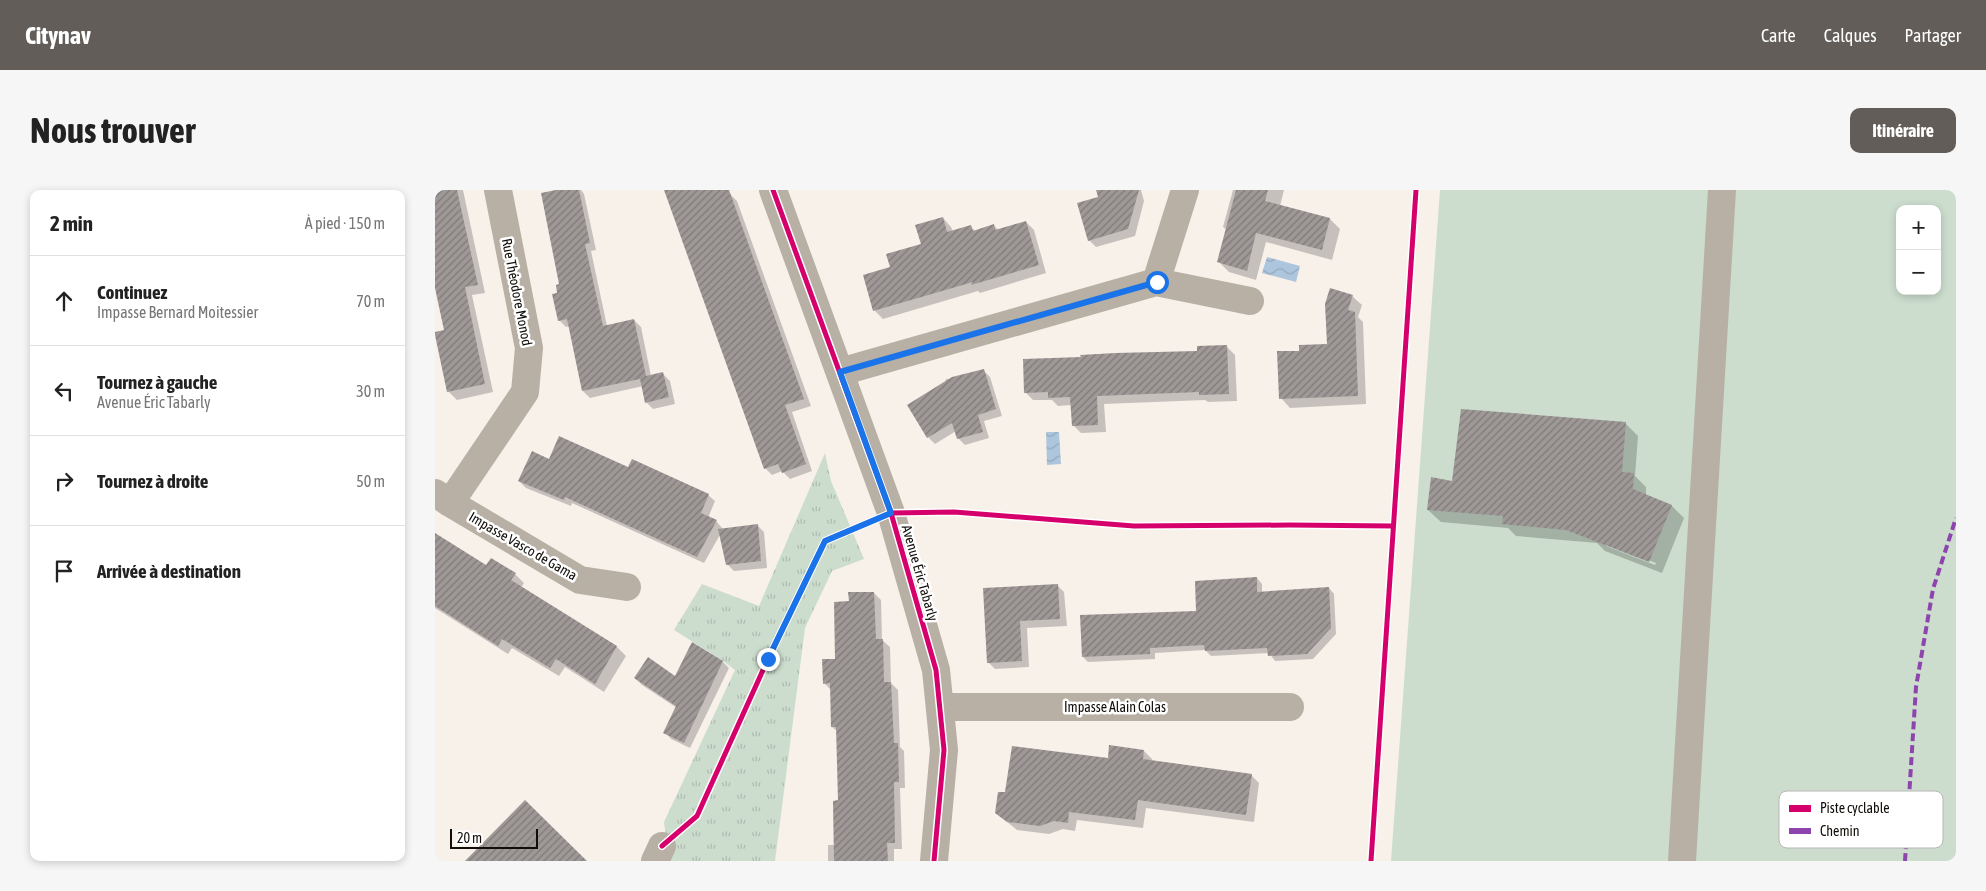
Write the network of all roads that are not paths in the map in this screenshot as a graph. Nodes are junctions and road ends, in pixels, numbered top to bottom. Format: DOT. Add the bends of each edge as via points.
graph roads {
  1 [pos="499,190"];
  2 [pos="773,190"];
  3 [pos="1185,190"];
  4 [pos="1723,190"];
  5 [pos="1157,282"];
  6 [pos="1249,301"];
  7 [pos="840,372"];
  8 [pos="443,498"];
  9 [pos="627,587"];
  10 [pos="1290,706"];
  11 [pos="941,707"];
  12 [pos="934,861"];
  13 [pos="1682,861"];
  1 -- 8 [label="street, Rue Théodore Monod" via="529,348 525,392"];
  2 -- 7 [label="street, Avenue Éric Tabarly"];
  3 -- 5 [label="street"];
  4 -- 13 [label="street"];
  5 -- 6 [label="street"];
  5 -- 7 [label="street"];
  7 -- 11 [label="street, Avenue Éric Tabarly" via="891,513 936,670"];
  8 -- 9 [label="street, Impasse Vasco de Gama" via="579,580"];
  10 -- 11 [label="street, Impasse Alain Colas"];
  11 -- 12 [label="street, Avenue Éric Tabarly" via="944,750"];
}
